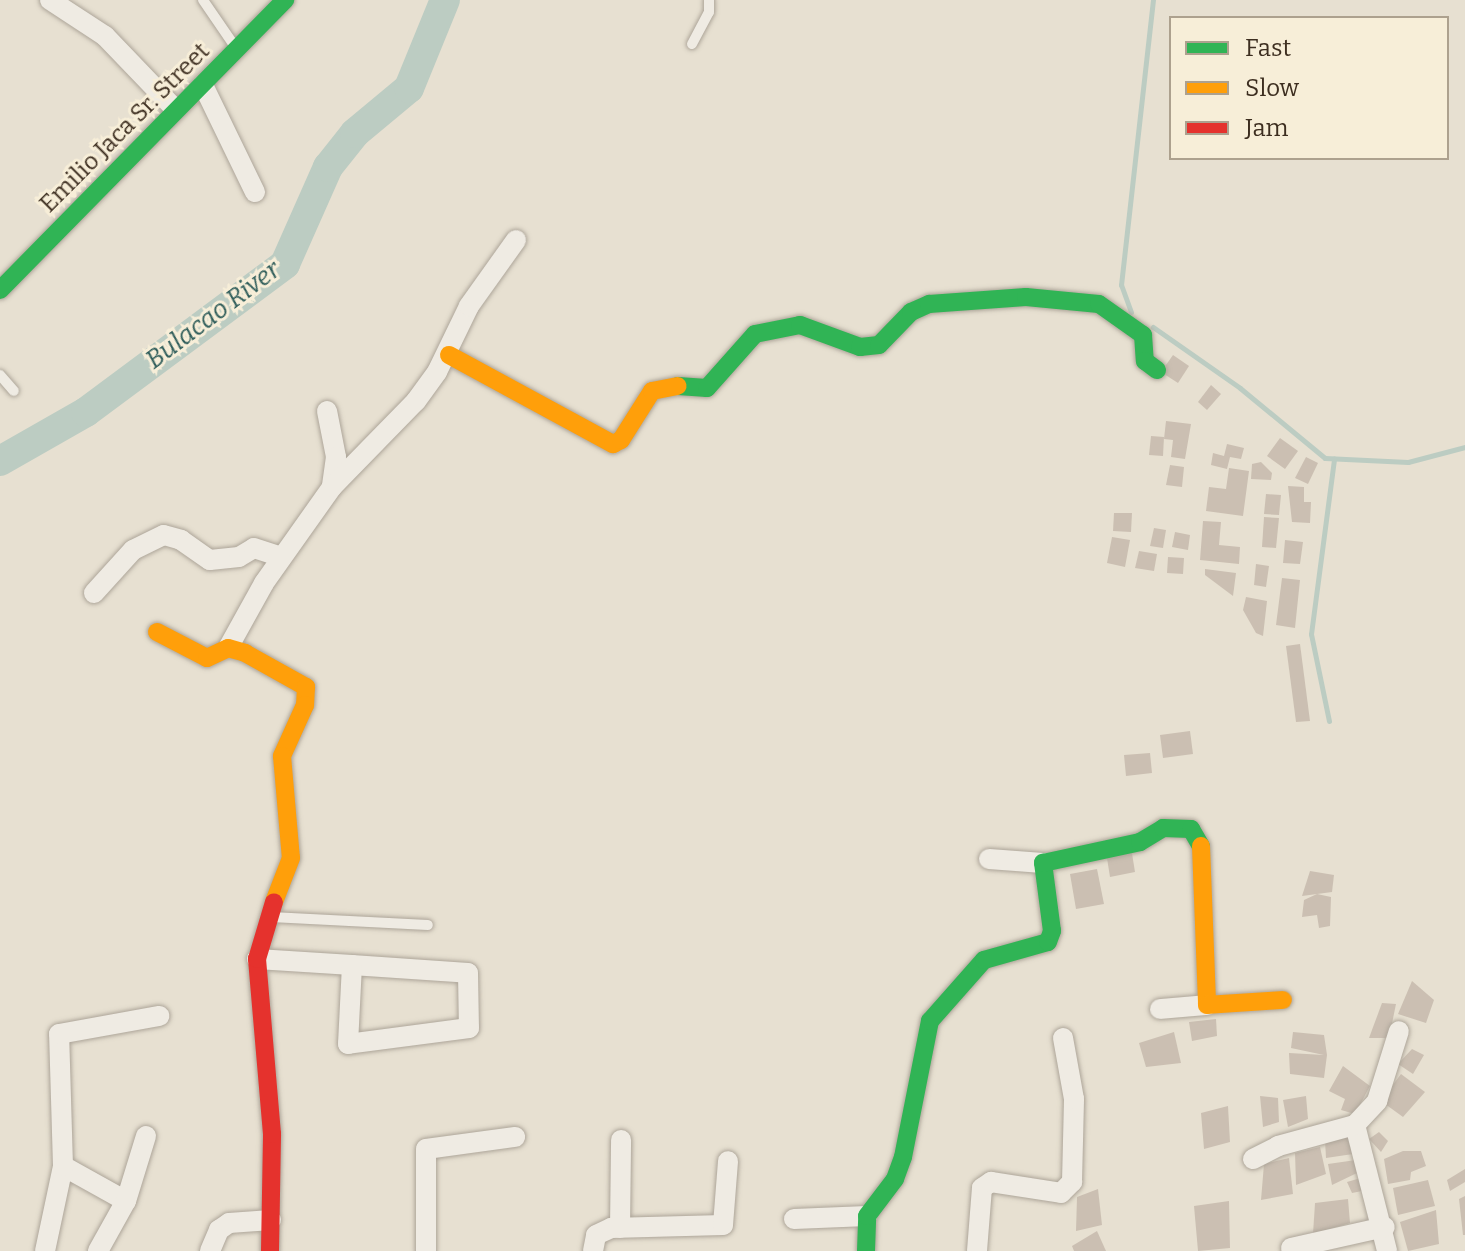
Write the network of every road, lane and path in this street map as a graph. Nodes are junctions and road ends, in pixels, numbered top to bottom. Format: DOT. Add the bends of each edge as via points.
graph roads {
  1 [pos="50,0"];
  2 [pos="203,0"];
  3 [pos="709,0"];
  4 [pos="281,2"];
  5 [pos="692,44"];
  6 [pos="237,50"];
  7 [pos="203,85"];
  8 [pos="175,109"];
  9 [pos="255,192"];
  10 [pos="516,240"];
  11 [pos="0,290"];
  12 [pos="449,355"];
  13 [pos="1157,370"];
  14 [pos="0,375"];
  15 [pos="14,391"];
  16 [pos="327,411"];
  17 [pos="332,487"];
  18 [pos="282,557"];
  19 [pos="94,593"];
  20 [pos="157,632"];
  21 [pos="228,648"];
  22 [pos="989,859"];
  23 [pos="1043,863"];
  24 [pos="269,917"];
  25 [pos="428,925"];
  26 [pos="257,959"];
  27 [pos="352,965"];
  28 [pos="1283,1000"];
  29 [pos="1207,1005"];
  30 [pos="1160,1009"];
  31 [pos="159,1016"];
  32 [pos="1399,1031"];
  33 [pos="1063,1038"];
  34 [pos="1355,1125"];
  35 [pos="146,1136"];
  36 [pos="515,1137"];
  37 [pos="621,1140"];
  38 [pos="1253,1159"];
  39 [pos="728,1161"];
  40 [pos="63,1166"];
  41 [pos="126,1201"];
  42 [pos="867,1216"];
  43 [pos="794,1219"];
  44 [pos="271,1220"];
  45 [pos="1385,1227"];
  46 [pos="620,1228"];
  47 [pos="1291,1248"];
  48 [pos="45,1251"];
  49 [pos="98,1251"];
  50 [pos="210,1251"];
  51 [pos="270,1251"];
  52 [pos="426,1251"];
  53 [pos="593,1251"];
  54 [pos="866,1251"];
  55 [pos="977,1251"];
  56 [pos="1387,1251"];
  1 -- 8 [label="street" via="105,36"];
  2 -- 6 [label="lane"];
  3 -- 5 [label="lane" via="709,12"];
  4 -- 6 [label="street, Emilio Jaca Sr. Street"];
  6 -- 7 [label="street, Emilio Jaca Sr. Street"];
  7 -- 8 [label="street, Emilio Jaca Sr. Street"];
  7 -- 9 [label="street"];
  8 -- 11 [label="street, Emilio Jaca Sr. Street"];
  10 -- 12 [label="street" via="469,306"];
  12 -- 13 [label="street" via="613,444 621,440 652,391 669,386 707,388 755,334 800,325 860,347 879,345 911,312 929,304 1026,297 1099,304 1143,335 1145,361"];
  12 -- 17 [label="street" via="416,401"];
  14 -- 15 [label="lane"];
  16 -- 17 [label="street" via="336,457"];
  17 -- 18 [label="street"];
  18 -- 19 [label="street" via="254,548 239,557 210,560 164,535 133,550"];
  18 -- 21 [label="street"];
  20 -- 21 [label="street" via="207,658"];
  21 -- 24 [label="street" via="306,687 305,705 282,756 291,858"];
  22 -- 23 [label="street"];
  23 -- 29 [label="street" via="1140,842 1163,828 1191,829 1201,843"];
  23 -- 42 [label="street" via="1051,937 1040,948 984,960 930,1021 903,1157 895,1179"];
  24 -- 25 [label="lane"];
  24 -- 26 [label="street"];
  26 -- 27 [label="street"];
  26 -- 44 [label="street" via="272,1134"];
  27 -- 27 [label="street" via="468,973 469,1028 348,1044"];
  28 -- 29 [label="street"];
  29 -- 30 [label="street"];
  31 -- 40 [label="street" via="59,1034"];
  32 -- 34 [label="street" via="1377,1101"];
  33 -- 55 [label="street" via="1074,1099 1072,1182 1061,1193 991,1182 982,1188"];
  34 -- 38 [label="street" via="1278,1146"];
  34 -- 45 [label="street"];
  35 -- 41 [label="street"];
  36 -- 52 [label="street" via="426,1149"];
  37 -- 46 [label="street"];
  39 -- 46 [label="street" via="723,1225"];
  40 -- 41 [label="street"];
  40 -- 48 [label="street"];
  41 -- 49 [label="street"];
  42 -- 43 [label="street"];
  42 -- 54 [label="street"];
  44 -- 50 [label="street" via="229,1223 219,1230"];
  44 -- 51 [label="street"];
  45 -- 47 [label="street"];
  45 -- 56 [label="street"];
  46 -- 53 [label="street" via="596,1235"];
}
